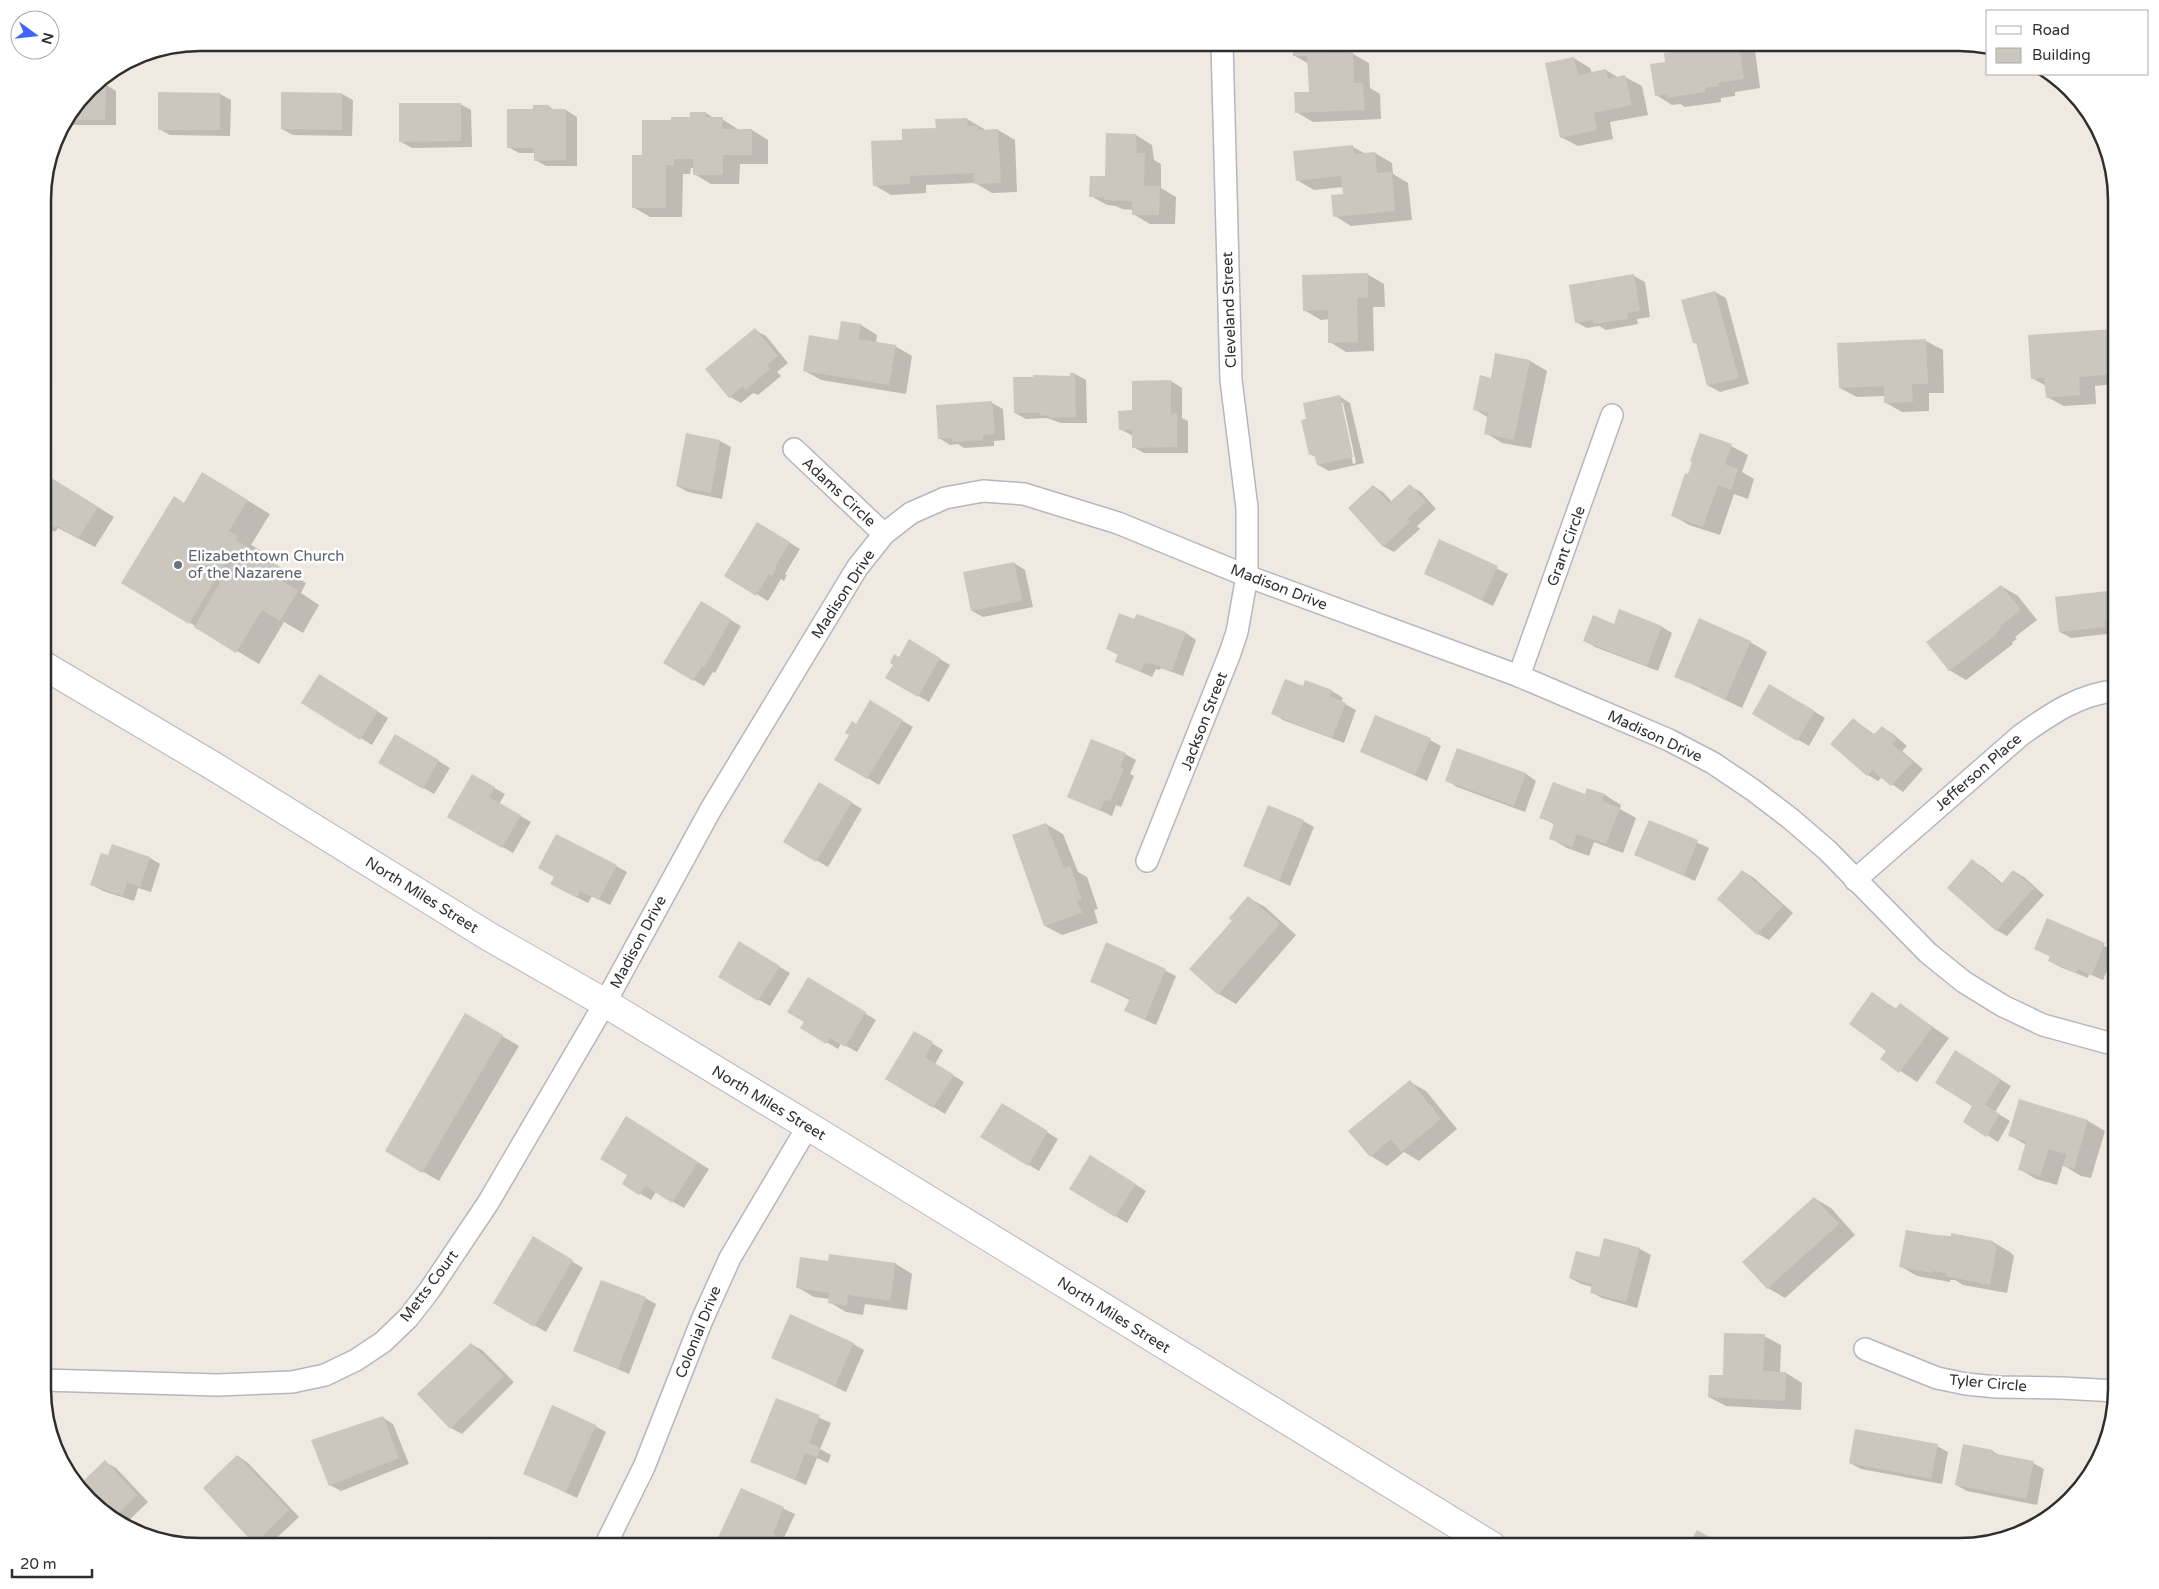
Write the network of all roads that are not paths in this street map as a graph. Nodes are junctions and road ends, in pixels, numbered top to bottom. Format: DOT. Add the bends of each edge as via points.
graph roads {
  1 [pos="1222,51"];
  2 [pos="1612,415"];
  3 [pos="794,450"];
  4 [pos="884,534"];
  5 [pos="1247,576"];
  6 [pos="52,670"];
  7 [pos="1519,676"];
  8 [pos="2108,693"];
  9 [pos="1147,861"];
  10 [pos="1855,880"];
  11 [pos="605,1003"];
  12 [pos="2108,1044"];
  13 [pos="808,1126"];
  14 [pos="1865,1349"];
  15 [pos="52,1380"];
  16 [pos="2108,1391"];
  17 [pos="609,1538"];
  18 [pos="1479,1538"];
  1 -- 5 [label="street, Cleveland Street" via="1231,380 1247,508"];
  2 -- 7 [label="street, Grant Circle"];
  3 -- 4 [label="street, Adams Circle"];
  4 -- 5 [label="street, Madison Drive" via="911,513 945,498 983,491 1024,494 1118,523"];
  4 -- 11 [label="street, Madison Drive" via="856,568 711,809"];
  5 -- 7 [label="street, Madison Drive"];
  5 -- 9 [label="street, Jackson Street" via="1230,653"];
  6 -- 11 [label="main road, North Miles Street" via="488,936"];
  7 -- 10 [label="street, Madison Drive" via="1669,740 1713,763 1791,819"];
  8 -- 10 [label="street, Jefferson Place" via="2077,701 2021,735"];
  10 -- 12 [label="street, Madison Drive" via="1928,953 1964,982 2043,1025"];
  11 -- 13 [label="main road, North Miles Street"];
  11 -- 15 [label="street, Metts Court" via="488,1202 429,1291 383,1342 356,1360 325,1374 292,1382 217,1385"];
  13 -- 17 [label="street, Colonial Drive" via="730,1258 644,1466"];
  13 -- 18 [label="main road, North Miles Street"];
  14 -- 16 [label="street, Tyler Circle" via="1937,1378 1966,1384"];
}
